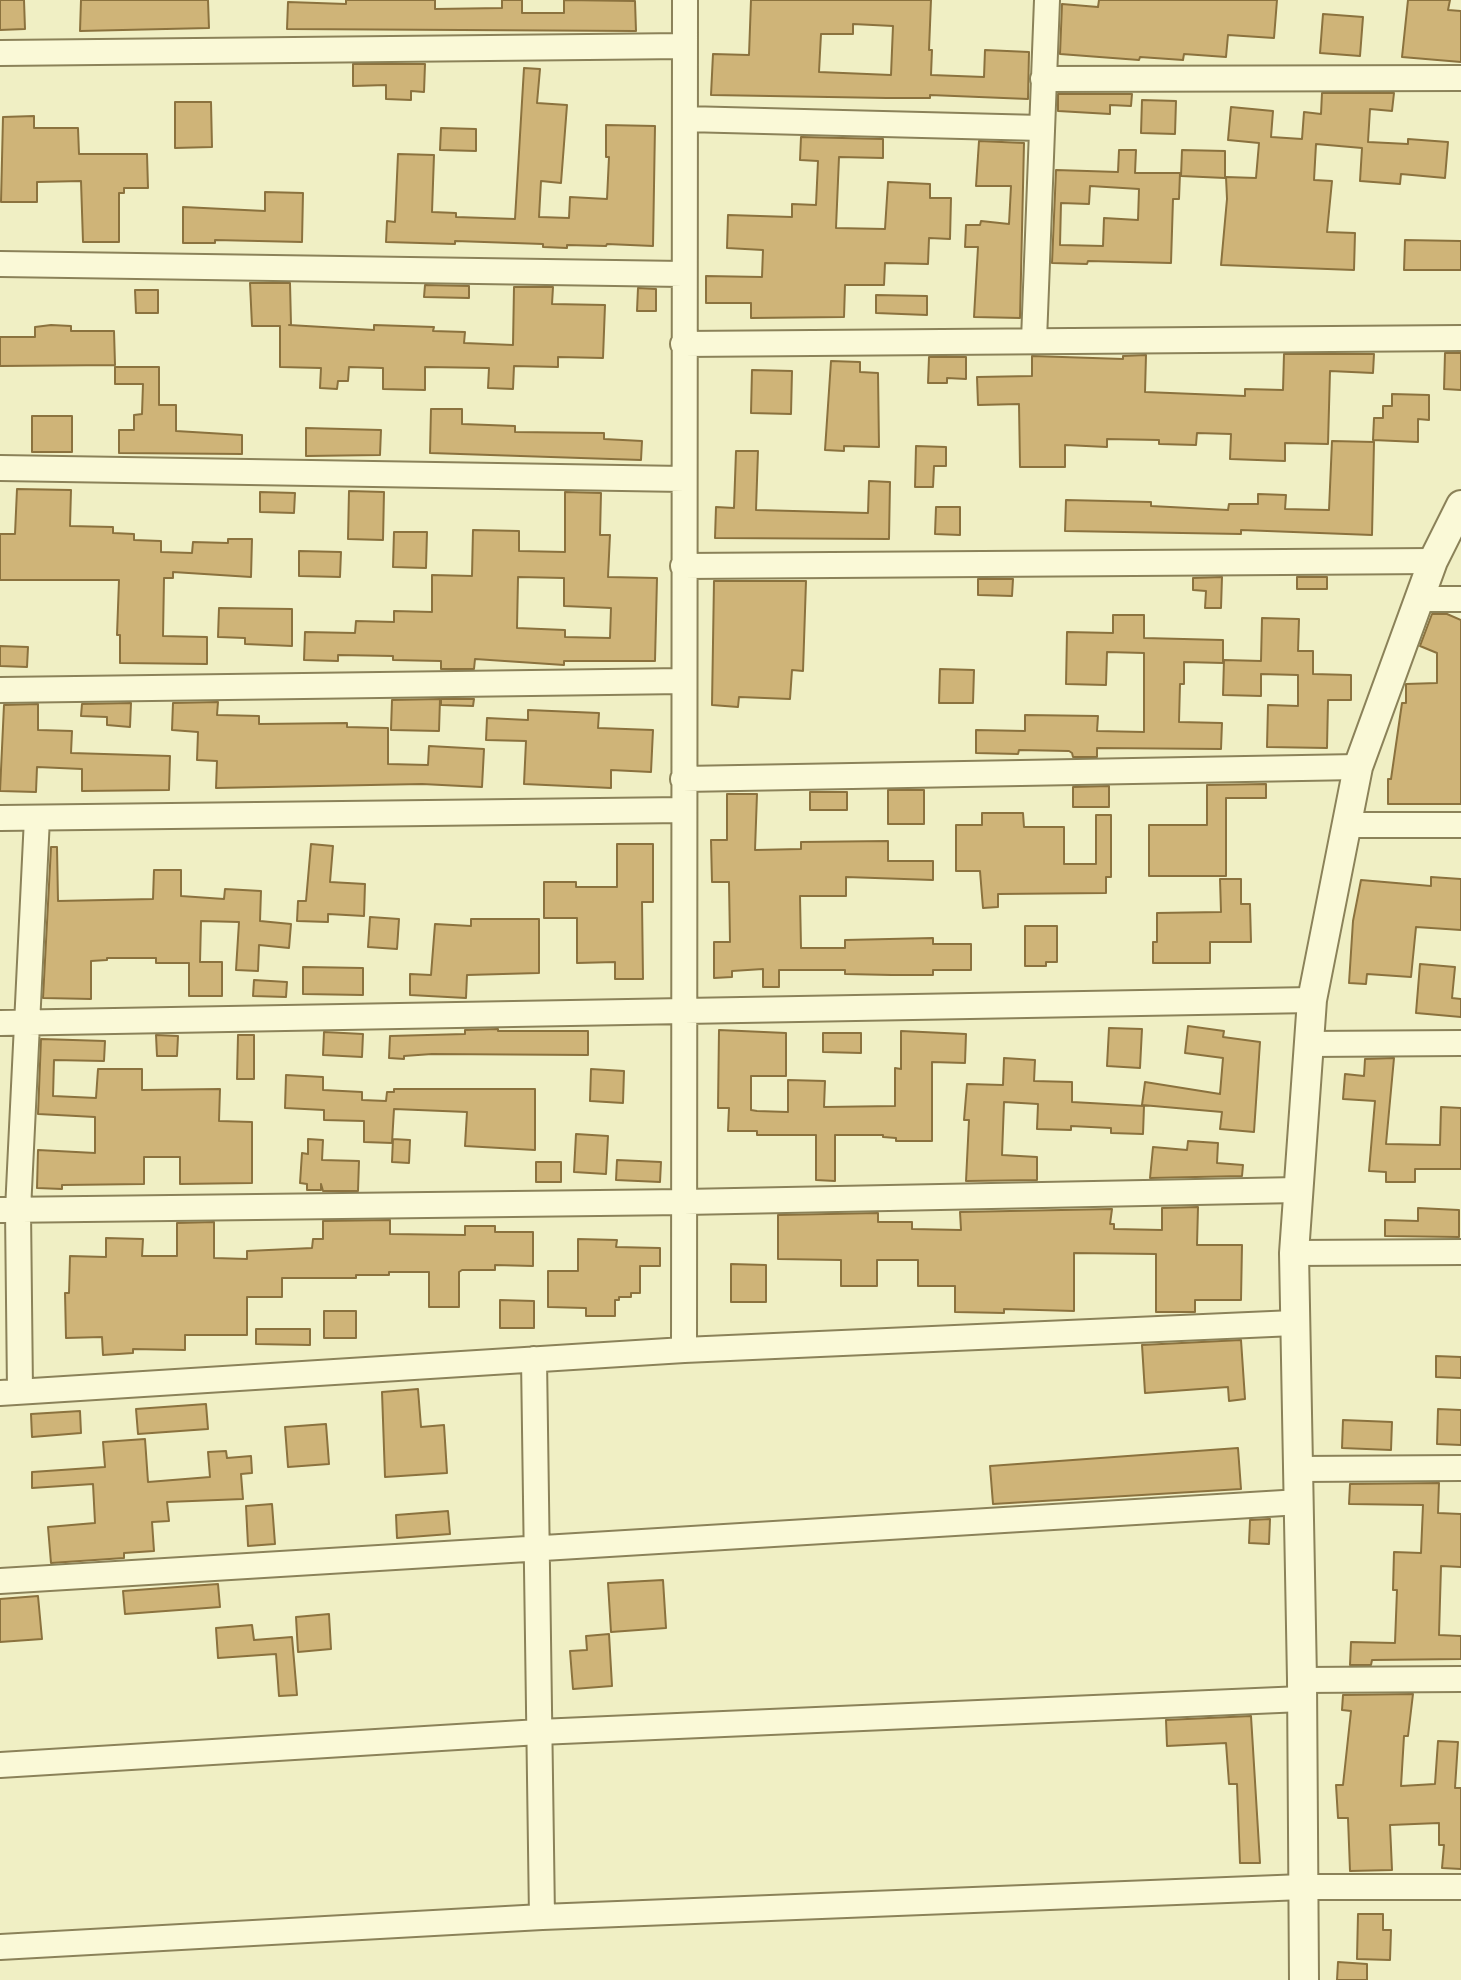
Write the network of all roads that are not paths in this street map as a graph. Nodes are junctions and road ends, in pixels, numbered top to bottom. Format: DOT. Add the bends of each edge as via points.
graph roads {
  1 [pos="685,0"];
  2 [pos="1047,0"];
  3 [pos="685,46"];
  4 [pos="0,53"];
  5 [pos="1461,78"];
  6 [pos="1043,79"];
  7 [pos="685,119"];
  8 [pos="1041,128"];
  9 [pos="0,264"];
  10 [pos="683,274"];
  11 [pos="1461,338"];
  12 [pos="1034,340"];
  13 [pos="683,344"];
  14 [pos="0,468"];
  15 [pos="684,479"];
  16 [pos="1461,505"];
  17 [pos="1433,561"];
  18 [pos="683,566"];
  19 [pos="1419,599"];
  20 [pos="1461,599"];
  21 [pos="683,681"];
  22 [pos="0,690"];
  23 [pos="1358,767"];
  24 [pos="683,779"];
  25 [pos="684,810"];
  26 [pos="0,818"];
  27 [pos="37,818"];
  28 [pos="1347,825"];
  29 [pos="1461,825"];
  30 [pos="1312,1000"];
  31 [pos="684,1010"];
  32 [pos="0,1023"];
  33 [pos="29,1023"];
  34 [pos="1461,1043"];
  35 [pos="1308,1044"];
  36 [pos="1298,1190"];
  37 [pos="684,1202"];
  38 [pos="9,1210"];
  39 [pos="1461,1252"];
  40 [pos="1294,1253"];
  41 [pos="1294,1323"];
  42 [pos="684,1350"];
  43 [pos="534,1359"];
  44 [pos="10,1392"];
  45 [pos="1461,1468"];
  46 [pos="1299,1469"];
  47 [pos="1300,1502"];
  48 [pos="537,1549"];
  49 [pos="0,1581"];
  50 [pos="1461,1679"];
  51 [pos="1302,1690"];
  52 [pos="539,1732"];
  53 [pos="0,1765"];
  54 [pos="1303,1887"];
  55 [pos="1461,1887"];
  56 [pos="542,1917"];
  57 [pos="0,1947"];
  58 [pos="1304,1980"];
  1 -- 3 [label="street"];
  2 -- 6 [label="street"];
  3 -- 4 [label="street"];
  3 -- 7 [label="street"];
  5 -- 6 [label="street"];
  6 -- 8 [label="street"];
  7 -- 8 [label="street"];
  7 -- 10 [label="street"];
  8 -- 12 [label="street"];
  9 -- 10 [label="street"];
  10 -- 13 [label="street"];
  11 -- 12 [label="street"];
  12 -- 13 [label="street"];
  13 -- 15 [label="street"];
  14 -- 15 [label="street"];
  15 -- 18 [label="street"];
  16 -- 17 [label="street"];
  17 -- 18 [label="street"];
  17 -- 19 [label="street"];
  18 -- 21 [label="street"];
  19 -- 20 [label="street"];
  19 -- 23 [label="street"];
  21 -- 22 [label="street"];
  21 -- 24 [label="street"];
  23 -- 24 [label="street"];
  23 -- 28 [label="street"];
  24 -- 25 [label="street"];
  25 -- 27 [label="street"];
  25 -- 31 [label="street"];
  26 -- 27 [label="street"];
  27 -- 33 [label="street"];
  28 -- 29 [label="street"];
  28 -- 30 [label="street"];
  30 -- 31 [label="street"];
  30 -- 35 [label="street"];
  31 -- 33 [label="street"];
  31 -- 37 [label="street"];
  32 -- 33 [label="street"];
  33 -- 38 [label="street"];
  34 -- 35 [label="street"];
  35 -- 36 [label="street"];
  36 -- 37 [label="street"];
  36 -- 40 [label="street"];
  37 -- 38 [label="street"];
  37 -- 42 [label="street"];
  38 -- 44 [label="street"];
  39 -- 40 [label="street"];
  40 -- 41 [label="street"];
  41 -- 42 [label="street"];
  41 -- 46 [label="street"];
  42 -- 43 [label="street"];
  43 -- 44 [label="street"];
  43 -- 48 [label="street"];
  45 -- 46 [label="street"];
  46 -- 47 [label="street"];
  47 -- 48 [label="street"];
  47 -- 51 [label="street"];
  48 -- 49 [label="street"];
  48 -- 52 [label="street"];
  50 -- 51 [label="street"];
  51 -- 52 [label="street"];
  51 -- 54 [label="street"];
  52 -- 53 [label="street"];
  52 -- 56 [label="street"];
  54 -- 55 [label="street"];
  54 -- 56 [label="street"];
  54 -- 58 [label="street"];
  56 -- 57 [label="street"];
}
